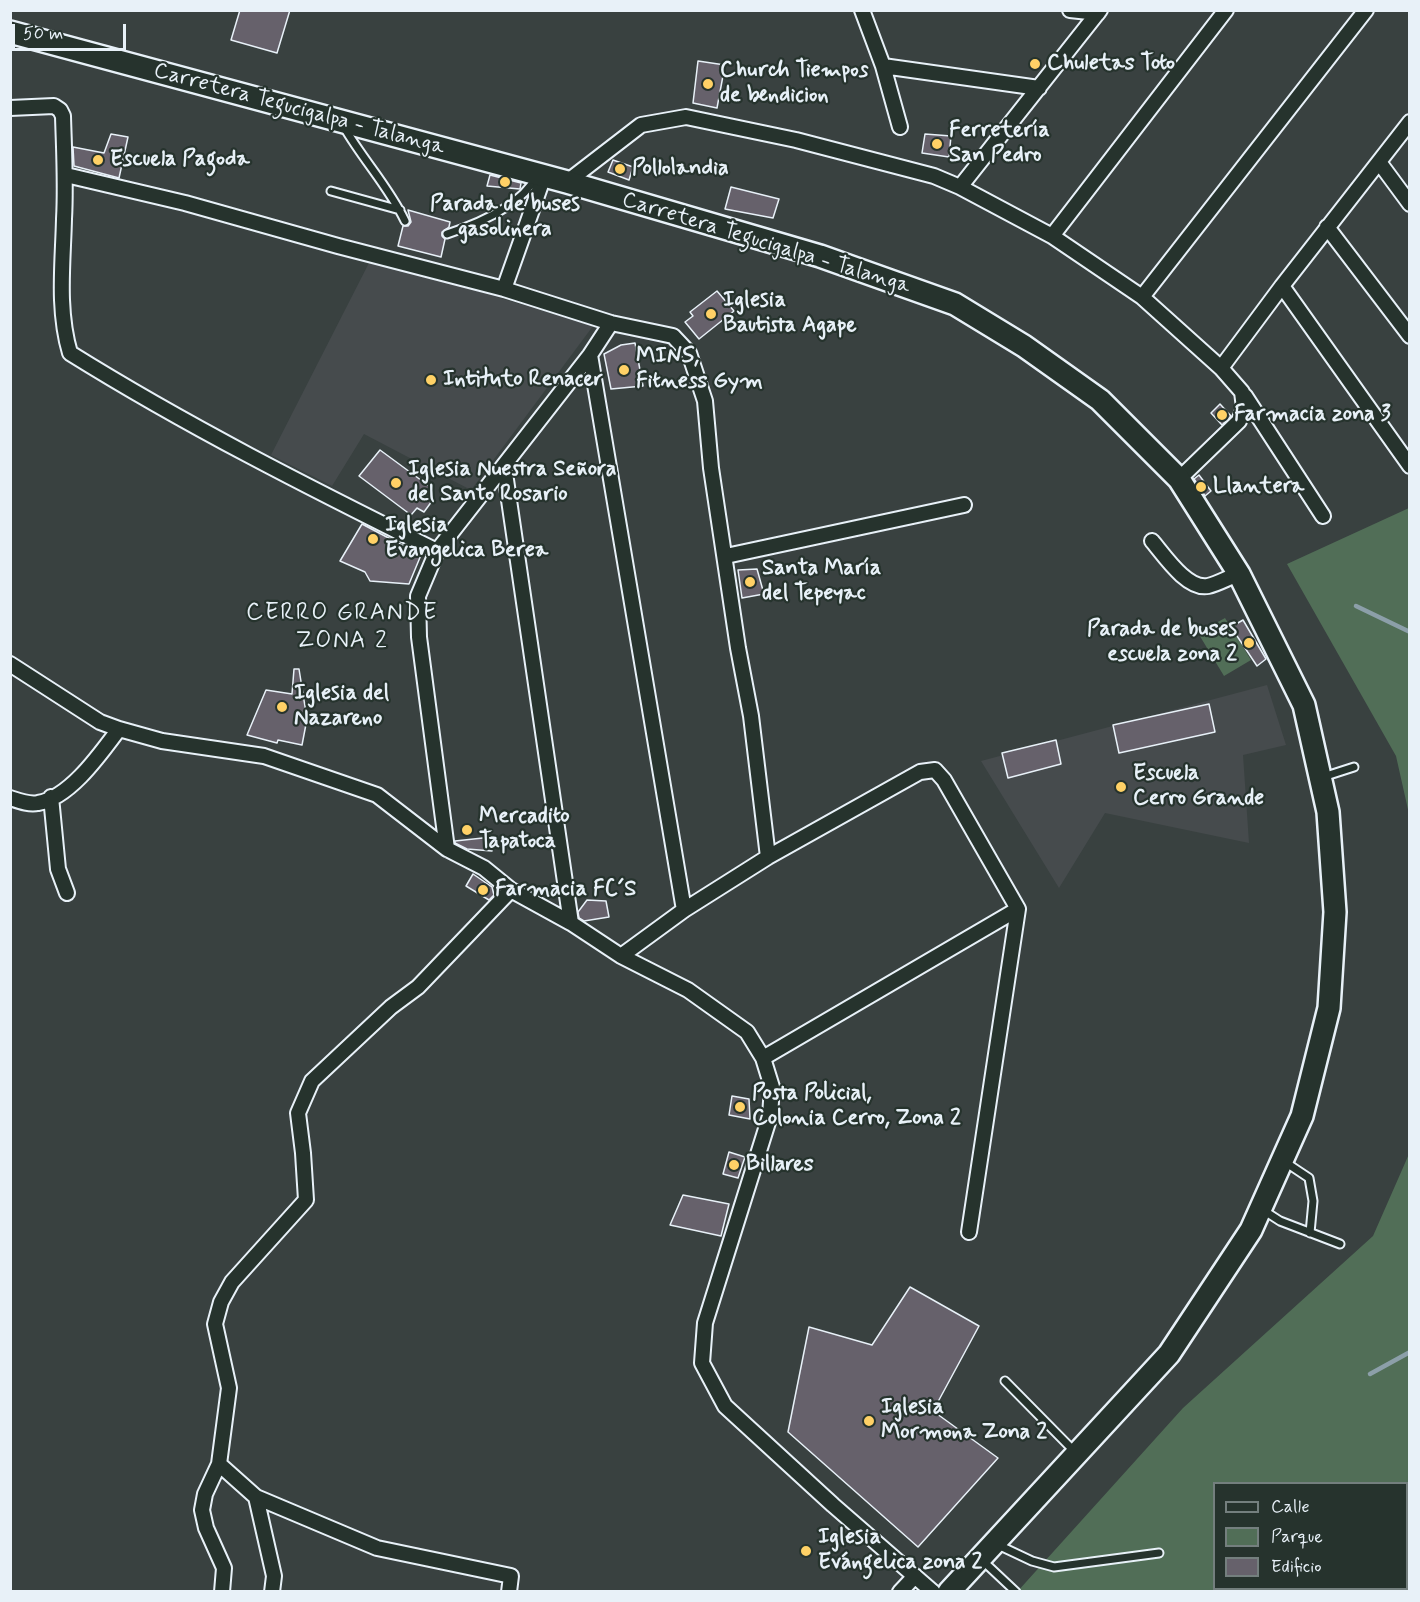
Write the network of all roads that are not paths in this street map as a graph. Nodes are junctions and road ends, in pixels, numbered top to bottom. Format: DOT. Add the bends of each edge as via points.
graph roads {
  1 [pos="862,10"];
  2 [pos="1070,10"];
  3 [pos="1226,10"];
  4 [pos="1366,10"];
  5 [pos="1099,12"];
  6 [pos="10,32"];
  7 [pos="882,66"];
  8 [pos="1039,88"];
  9 [pos="10,108"];
  10 [pos="339,120"];
  11 [pos="1410,122"];
  12 [pos="900,127"];
  13 [pos="1379,162"];
  14 [pos="66,175"];
  15 [pos="541,175"];
  16 [pos="567,182"];
  17 [pos="960,187"];
  18 [pos="331,191"];
  19 [pos="1410,204"];
  20 [pos="400,210"];
  21 [pos="405,221"];
  22 [pos="1328,226"];
  23 [pos="447,234"];
  24 [pos="1052,236"];
  25 [pos="1282,286"];
  26 [pos="504,289"];
  27 [pos="1142,297"];
  28 [pos="611,323"];
  29 [pos="1410,336"];
  30 [pos="590,355"];
  31 [pos="1221,368"];
  32 [pos="1242,392"];
  33 [pos="504,466"];
  34 [pos="1410,466"];
  35 [pos="1179,479"];
  36 [pos="964,505"];
  37 [pos="1323,516"];
  38 [pos="1152,541"];
  39 [pos="437,551"];
  40 [pos="726,556"];
  41 [pos="1239,574"];
  42 [pos="10,664"];
  43 [pos="119,729"];
  44 [pos="1354,767"];
  45 [pos="1320,778"];
  46 [pos="51,797"];
  47 [pos="10,798"];
  48 [pos="447,849"];
  49 [pos="768,857"];
  50 [pos="511,890"];
  51 [pos="67,893"];
  52 [pos="1018,909"];
  53 [pos="684,910"];
  54 [pos="571,923"];
  55 [pos="621,956"];
  56 [pos="763,1058"];
  57 [pos="1283,1160"];
  58 [pos="1261,1209"];
  59 [pos="969,1232"];
  60 [pos="1310,1233"];
  61 [pos="1340,1244"];
  62 [pos="1005,1381"];
  63 [pos="1076,1454"];
  64 [pos="219,1464"];
  65 [pos="256,1497"];
  66 [pos="994,1543"];
  67 [pos="1159,1553"];
  68 [pos="979,1558"];
  69 [pos="915,1576"];
  70 [pos="222,1592"];
  71 [pos="272,1592"];
  72 [pos="509,1592"];
  73 [pos="900,1592"];
  74 [pos="933,1592"];
  75 [pos="949,1592"];
  76 [pos="1016,1592"];
  1 -- 7 [label="street"];
  2 -- 5 [label="street"];
  3 -- 24 [label="street"];
  4 -- 27 [label="street"];
  5 -- 8 [label="street"];
  6 -- 10 [label="main road, Carretera Tegucigalpa - Talanga"];
  7 -- 8 [label="street"];
  7 -- 12 [label="street"];
  8 -- 17 [label="street"];
  9 -- 14 [label="street" via="54,106 60,110"];
  10 -- 15 [label="main road, Carretera Tegucigalpa - Talanga"];
  10 -- 20 [label="lane"];
  11 -- 13 [label="street"];
  13 -- 19 [label="street"];
  13 -- 22 [label="street"];
  14 -- 26 [label="street"];
  14 -- 39 [label="street" via="61,307 70,353 158,405"];
  15 -- 16 [label="main road, Carretera Tegucigalpa - Talanga"];
  15 -- 23 [label="lane" via="498,213"];
  15 -- 26 [label="street"];
  16 -- 17 [label="street" via="641,125 690,117 796,140 934,176"];
  16 -- 35 [label="main road, Carretera Tegucigalpa - Talanga" via="820,256 955,304 1024,346 1100,400"];
  17 -- 24 [label="street"];
  18 -- 20 [label="lane"];
  20 -- 21 [label="lane"];
  22 -- 25 [label="street"];
  22 -- 29 [label="street"];
  24 -- 27 [label="street"];
  25 -- 31 [label="street"];
  25 -- 34 [label="street"];
  26 -- 28 [label="street"];
  27 -- 31 [label="street"];
  28 -- 30 [label="street"];
  28 -- 40 [label="street" via="673,336 689,353 705,401 711,468"];
  30 -- 33 [label="street"];
  30 -- 53 [label="street"];
  31 -- 32 [label="street"];
  32 -- 35 [label="street" via="1244,408 1239,421"];
  32 -- 37 [label="street"];
  33 -- 39 [label="street"];
  33 -- 54 [label="street"];
  35 -- 41 [label="main road, Carretera Tegucigalpa - Talanga"];
  36 -- 40 [label="street"];
  38 -- 41 [label="street" via="1191,583 1207,587"];
  39 -- 48 [label="street" via="418,596 419,637"];
  40 -- 49 [label="street"];
  41 -- 45 [label="main road, Carretera Tegucigalpa - Talanga" via="1304,705"];
  42 -- 43 [label="street" via="100,722"];
  43 -- 46 [label="street" via="81,777"];
  43 -- 48 [label="street" via="162,741 264,756 376,795"];
  44 -- 45 [label="lane"];
  45 -- 57 [label="main road, Carretera Tegucigalpa - Talanga" via="1328,812 1335,912 1329,1008 1302,1116"];
  46 -- 47 [label="street" via="38,803"];
  46 -- 51 [label="street" via="58,869"];
  48 -- 50 [label="street" via="484,868"];
  49 -- 52 [label="street" via="920,772 935,770"];
  49 -- 53 [label="street"];
  50 -- 54 [label="street"];
  50 -- 64 [label="street" via="418,987 312,1081 298,1113 306,1200 232,1282 215,1324 229,1388"];
  52 -- 56 [label="street"];
  52 -- 59 [label="street"];
  53 -- 55 [label="street"];
  54 -- 55 [label="street"];
  55 -- 56 [label="street" via="688,990 747,1032"];
  56 -- 69 [label="street" via="772,1088 770,1116 705,1323 702,1363 725,1406"];
  57 -- 58 [label="main road, Carretera Tegucigalpa - Talanga"];
  57 -- 60 [label="lane" via="1309,1178 1313,1202"];
  58 -- 60 [label="lane"];
  58 -- 63 [label="main road, Carretera Tegucigalpa - Talanga" via="1169,1354"];
  60 -- 61 [label="lane"];
  62 -- 63 [label="lane"];
  63 -- 66 [label="main road, Carretera Tegucigalpa - Talanga"];
  64 -- 65 [label="street"];
  64 -- 70 [label="street" via="202,1510 224,1568"];
  65 -- 71 [label="street" via="274,1576"];
  65 -- 72 [label="street" via="378,1548 511,1576"];
  66 -- 67 [label="lane" via="1054,1567"];
  66 -- 68 [label="main road, Carretera Tegucigalpa - Talanga"];
  68 -- 75 [label="main road, Carretera Tegucigalpa - Talanga"];
  68 -- 76 [label="lane"];
  69 -- 73 [label="street"];
  69 -- 74 [label="street"];
}
